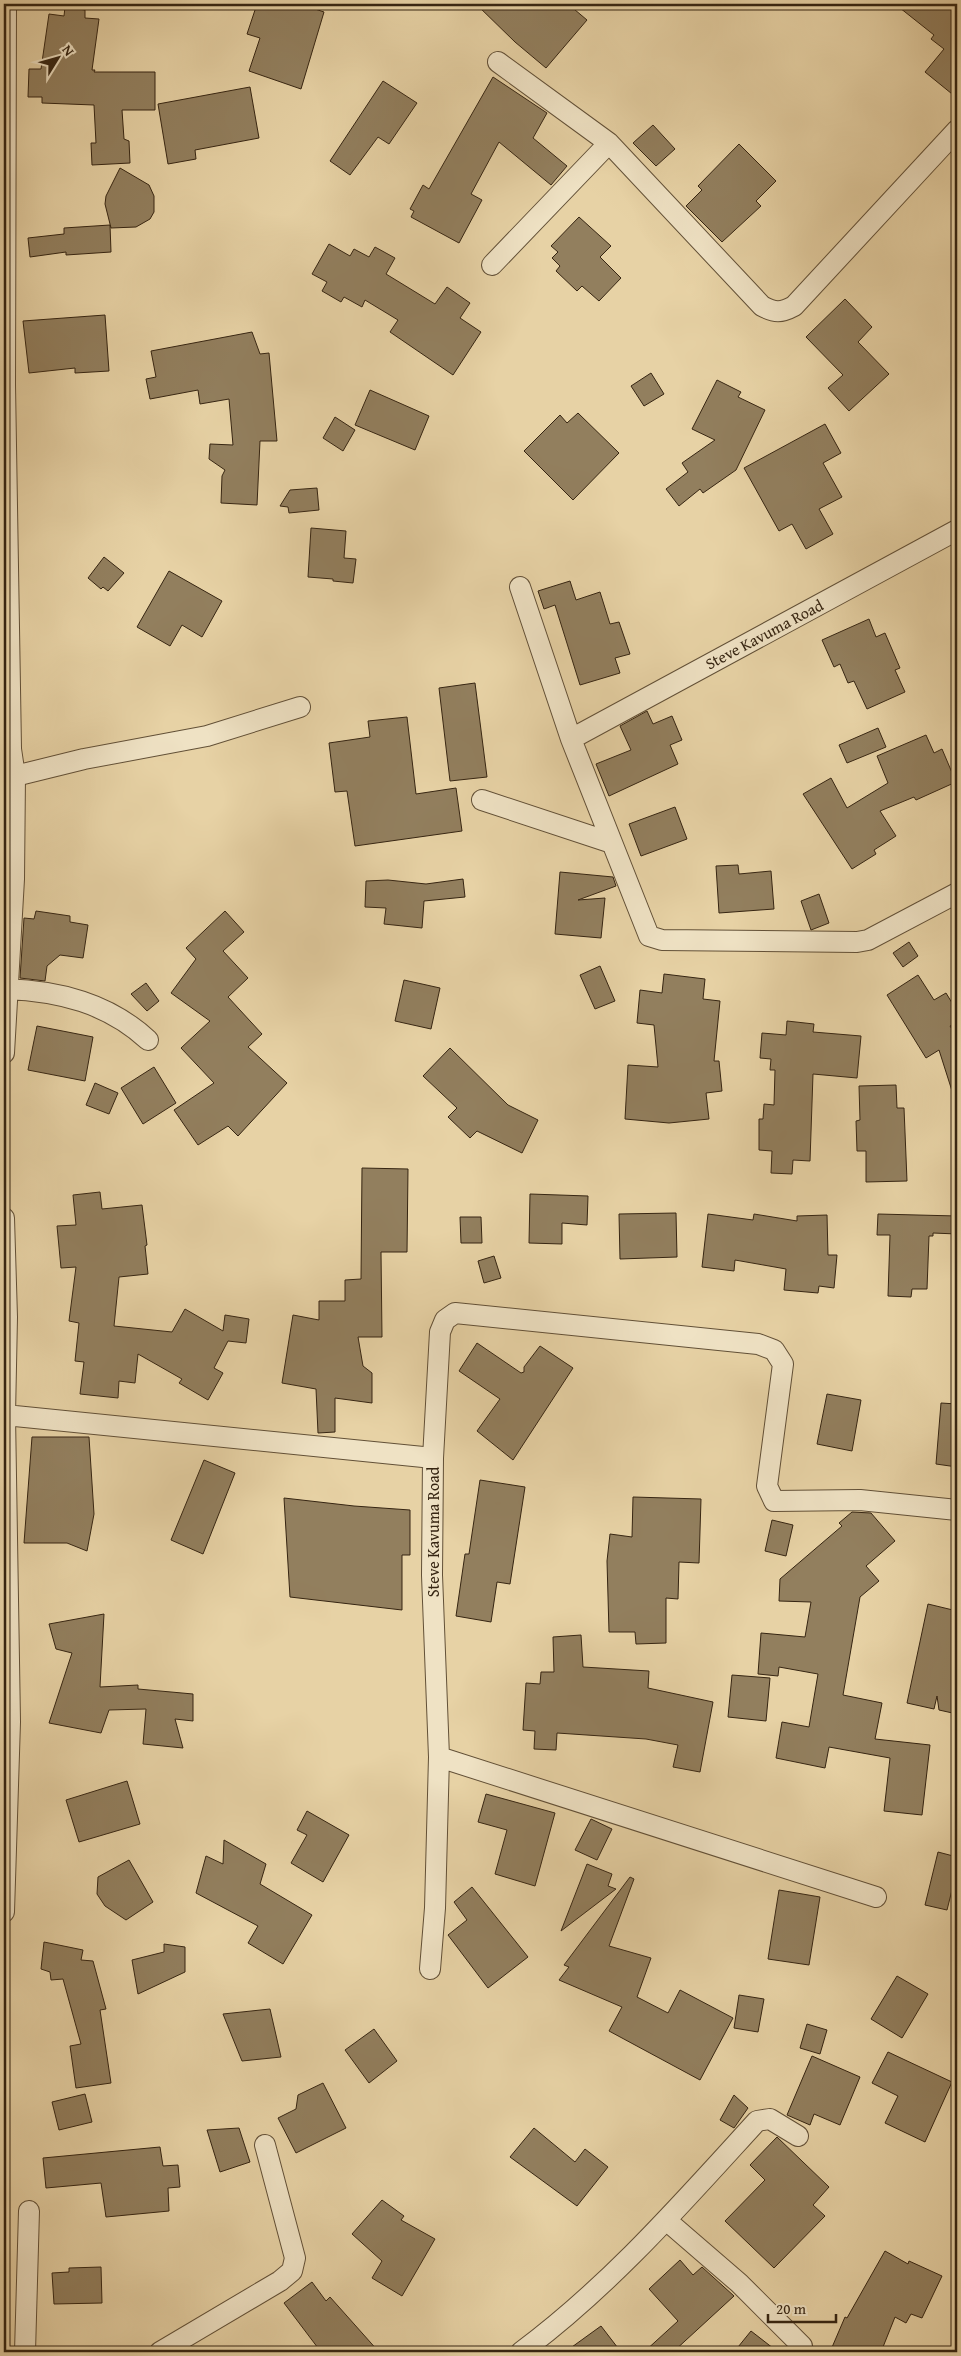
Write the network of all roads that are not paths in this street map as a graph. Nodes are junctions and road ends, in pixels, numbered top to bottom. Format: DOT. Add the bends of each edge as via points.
graph roads {
  1 [pos="6,4"];
  2 [pos="498,62"];
  3 [pos="957,130"];
  4 [pos="610,143"];
  5 [pos="492,265"];
  6 [pos="957,530"];
  7 [pos="520,586"];
  8 [pos="300,707"];
  9 [pos="571,738"];
  10 [pos="7,746"];
  11 [pos="16,776"];
  12 [pos="482,800"];
  13 [pos="612,843"];
  14 [pos="957,893"];
  15 [pos="6,989"];
  16 [pos="148,1040"];
  17 [pos="4,1053"];
  18 [pos="4,1218"];
  19 [pos="5,1317"];
  20 [pos="5,1415"];
  21 [pos="433,1458"];
  22 [pos="957,1510"];
  23 [pos="439,1757"];
  24 [pos="4,1886"];
  25 [pos="876,1897"];
  26 [pos="4,1912"];
  27 [pos="430,1969"];
  28 [pos="798,2136"];
  29 [pos="265,2145"];
  30 [pos="29,2211"];
  31 [pos="666,2220"];
  32 [pos="802,2346"];
  33 [pos="533,2349"];
  34 [pos="25,2352"];
  35 [pos="160,2352"];
  1 -- 10 [label="street" via="4,385"];
  2 -- 4 [label="street"];
  3 -- 4 [label="street" via="794,306 784,312 762,306"];
  4 -- 5 [label="street"];
  6 -- 9 [label="street, Steve Kavuma Road"];
  7 -- 9 [label="street"];
  8 -- 11 [label="street" via="207,736 84,759"];
  9 -- 13 [label="street"];
  10 -- 11 [label="street"];
  11 -- 15 [label="street" via="14,879"];
  12 -- 13 [label="street"];
  13 -- 14 [label="street" via="645,929 655,939 862,941"];
  15 -- 16 [label="street" via="68,996 99,1007 129,1023"];
  15 -- 17 [label="street"];
  18 -- 19 [label="street"];
  19 -- 20 [label="street"];
  20 -- 21 [label="street"];
  20 -- 24 [label="street" via="10,1722"];
  21 -- 22 [label="street, Steve Kavuma Road" via="440,1332 445,1320 455,1313 758,1344 774,1350 783,1364 767,1486 774,1501 860,1500"];
  21 -- 23 [label="street, Steve Kavuma Road" via="432,1575"];
  23 -- 25 [label="street"];
  23 -- 27 [label="street, Steve Kavuma Road"];
  24 -- 26 [label="street"];
  28 -- 31 [label="street" via="770,2119 757,2121"];
  29 -- 35 [label="street" via="295,2258 292,2270 280,2282"];
  30 -- 34 [label="street"];
  31 -- 32 [label="street" via="740,2283"];
  31 -- 33 [label="street"];
}
